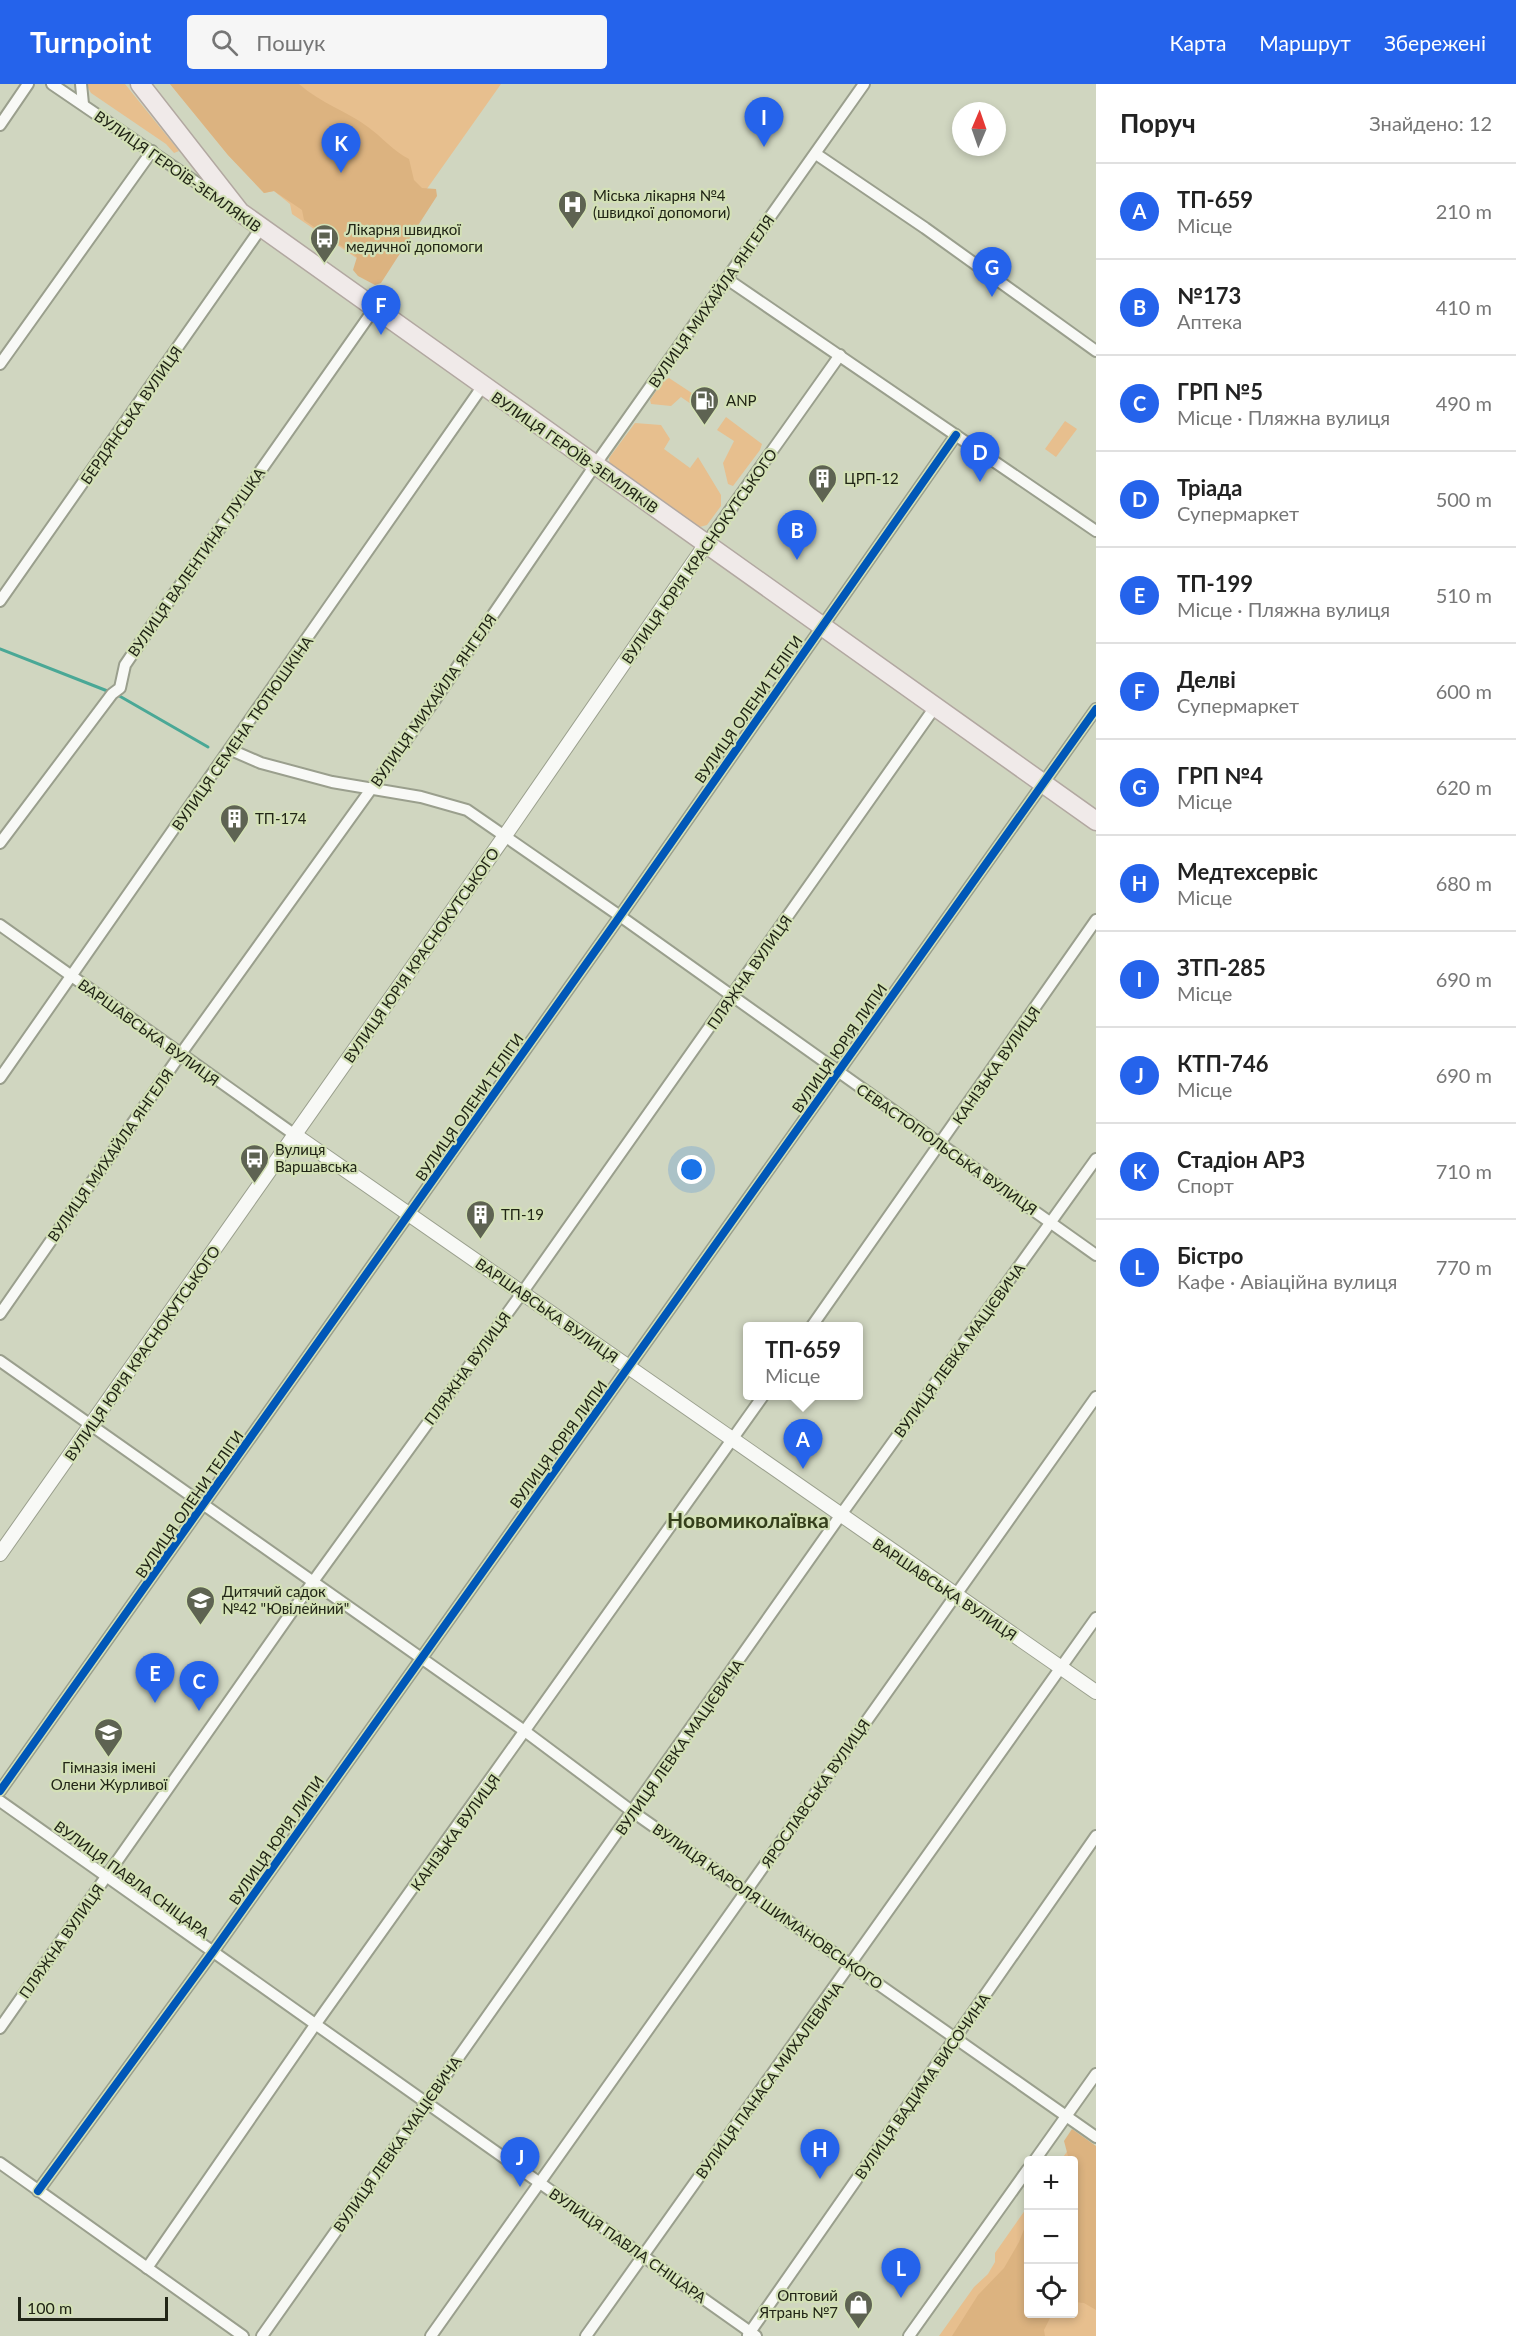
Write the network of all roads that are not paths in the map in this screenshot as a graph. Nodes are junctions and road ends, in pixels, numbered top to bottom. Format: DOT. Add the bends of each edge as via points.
graph roads {
  1 [pos="28,84"];
  2 [pos="52,84"];
  3 [pos="81,84"];
  4 [pos="140,84"];
  5 [pos="864,84"];
  6 [pos="83,104"];
  7 [pos="0,125"];
  8 [pos="152,151"];
  9 [pos="816,154"];
  10 [pos="240,212"];
  11 [pos="261,228"];
  12 [pos="727,279"];
  13 [pos="374,309"];
  14 [pos="1096,351"];
  15 [pos="840,355"];
  16 [pos="0,364"];
  17 [pos="482,387"];
  18 [pos="956,435"];
  19 [pos="595,466"];
  20 [pos="1096,531"];
  21 [pos="706,544"];
  22 [pos="0,601"];
  23 [pos="822,627"];
  24 [pos="935,707"];
  25 [pos="1096,709"];
  26 [pos="231,750"];
  27 [pos="1042,783"];
  28 [pos="371,789"];
  29 [pos="1096,821"];
  30 [pos="504,837"];
  31 [pos="0,843"];
  32 [pos="620,916"];
  33 [pos="1096,920"];
  34 [pos="0,925"];
  35 [pos="71,976"];
  36 [pos="732,996"];
  37 [pos="180,1055"];
  38 [pos="838,1072"];
  39 [pos="0,1078"];
  40 [pos="294,1135"];
  41 [pos="940,1145"];
  42 [pos="1096,1159"];
  43 [pos="410,1214"];
  44 [pos="1052,1222"];
  45 [pos="1096,1255"];
  46 [pos="522,1293"];
  47 [pos="0,1314"];
  48 [pos="815,1322"];
  49 [pos="0,1361"];
  50 [pos="629,1368"];
  51 [pos="1096,1397"];
  52 [pos="760,1400"];
  53 [pos="92,1425"];
  54 [pos="732,1440"];
  55 [pos="205,1505"];
  56 [pos="840,1516"];
  57 [pos="0,1554"];
  58 [pos="312,1583"];
  59 [pos="956,1596"];
  60 [pos="1096,1618"];
  61 [pos="421,1659"];
  62 [pos="1061,1668"];
  63 [pos="1096,1692"];
  64 [pos="526,1732"];
  65 [pos="0,1791"];
  66 [pos="0,1802"];
  67 [pos="633,1812"];
  68 [pos="1096,1836"];
  69 [pos="107,1876"];
  70 [pos="746,1891"];
  71 [pos="213,1953"];
  72 [pos="852,1964"];
  73 [pos="315,2025"];
  74 [pos="0,2028"];
  75 [pos="956,2037"];
  76 [pos="1096,2074"];
  77 [pos="426,2102"];
  78 [pos="1066,2116"];
  79 [pos="1096,2137"];
  80 [pos="1038,2156"];
  81 [pos="0,2163"];
  82 [pos="1024,2176"];
  83 [pos="539,2183"];
  84 [pos="38,2192"];
  85 [pos="644,2256"];
  86 [pos="147,2268"];
  87 [pos="751,2334"];
  88 [pos="243,2336"];
  89 [pos="262,2336"];
  90 [pos="431,2336"];
  91 [pos="586,2336"];
  92 [pos="909,2336"];
  1 -- 7 [label="street"];
  2 -- 6 [label="street, ВУЛИЦЯ ГЕРОЇВ-ЗЕМЛЯКІВ"];
  3 -- 6 [label="street"];
  4 -- 10 [label="main road"];
  5 -- 9 [label="street, ВУЛИЦЯ МИХАЙЛА ЯНГЕЛЯ"];
  6 -- 8 [label="street, ВУЛИЦЯ ГЕРОЇВ-ЗЕМЛЯКІВ"];
  8 -- 10 [label="street, ВУЛИЦЯ ГЕРОЇВ-ЗЕМЛЯКІВ"];
  8 -- 16 [label="street"];
  9 -- 12 [label="street, ВУЛИЦЯ МИХАЙЛА ЯНГЕЛЯ"];
  9 -- 14 [label="street"];
  10 -- 11 [label="main road, ВУЛИЦЯ ГЕРОЇВ-ЗЕМЛЯКІВ"];
  11 -- 13 [label="main road, ВУЛИЦЯ ГЕРОЇВ-ЗЕМЛЯКІВ"];
  11 -- 22 [label="street, БЕРДЯНСЬКА ВУЛИЦЯ"];
  12 -- 15 [label="street"];
  12 -- 19 [label="street, ВУЛИЦЯ МИХАЙЛА ЯНГЕЛЯ"];
  13 -- 17 [label="main road, ВУЛИЦЯ ГЕРОЇВ-ЗЕМЛЯКІВ"];
  13 -- 31 [label="street, ВУЛИЦЯ ВАЛЕНТИНА ГЛУШКА" via="125,665 120,688"];
  15 -- 18 [label="street"];
  15 -- 21 [label="street, ВУЛИЦЯ ЮРІЯ КРАСНОКУТСЬКОГО"];
  17 -- 19 [label="main road, ВУЛИЦЯ ГЕРОЇВ-ЗЕМЛЯКІВ"];
  17 -- 26 [label="street, ВУЛИЦЯ СЕМЕНА ТЮТЮШКІНА"];
  18 -- 20 [label="street"];
  18 -- 23 [label="street, ВУЛИЦЯ ОЛЕНИ ТЕЛІГИ"];
  19 -- 21 [label="main road, ВУЛИЦЯ ГЕРОЇВ-ЗЕМЛЯКІВ"];
  19 -- 28 [label="street, ВУЛИЦЯ МИХАЙЛА ЯНГЕЛЯ"];
  21 -- 23 [label="main road, ВУЛИЦЯ ГЕРОЇВ-ЗЕМЛЯКІВ"];
  21 -- 30 [label="street, ВУЛИЦЯ ЮРІЯ КРАСНОКУТСЬКОГО"];
  23 -- 24 [label="main road, ВУЛИЦЯ ГЕРОЇВ-ЗЕМЛЯКІВ"];
  23 -- 32 [label="street, ВУЛИЦЯ ОЛЕНИ ТЕЛІГИ"];
  24 -- 27 [label="main road, ВУЛИЦЯ ГЕРОЇВ-ЗЕМЛЯКІВ"];
  24 -- 36 [label="street, ПЛЯЖНА ВУЛИЦЯ"];
  25 -- 27 [label="street, ВУЛИЦЯ ЮРІЯ ЛИПИ"];
  26 -- 28 [label="street, СЕВАСТОПОЛЬСЬКА ВУЛИЦЯ" via="261,763"];
  26 -- 35 [label="street, ВУЛИЦЯ СЕМЕНА ТЮТЮШКІНА"];
  27 -- 29 [label="main road, ВУЛИЦЯ ГЕРОЇВ-ЗЕМЛЯКІВ"];
  27 -- 38 [label="street, ВУЛИЦЯ ЮРІЯ ЛИПИ"];
  28 -- 30 [label="street, СЕВАСТОПОЛЬСЬКА ВУЛИЦЯ" via="467,810"];
  28 -- 37 [label="street, ВУЛИЦЯ МИХАЙЛА ЯНГЕЛЯ"];
  30 -- 32 [label="street, СЕВАСТОПОЛЬСЬКА ВУЛИЦЯ"];
  30 -- 40 [label="street, ВУЛИЦЯ ЮРІЯ КРАСНОКУТСЬКОГО"];
  32 -- 36 [label="street, СЕВАСТОПОЛЬСЬКА ВУЛИЦЯ"];
  32 -- 43 [label="street, ВУЛИЦЯ ОЛЕНИ ТЕЛІГИ"];
  33 -- 41 [label="street, КАНІЗЬКА ВУЛИЦЯ"];
  34 -- 35 [label="street, ВАРШАВСЬКА ВУЛИЦЯ"];
  35 -- 37 [label="street, ВАРШАВСЬКА ВУЛИЦЯ"];
  35 -- 39 [label="street, ВУЛИЦЯ СЕМЕНА ТЮТЮШКІНА"];
  36 -- 38 [label="street, СЕВАСТОПОЛЬСЬКА ВУЛИЦЯ"];
  36 -- 46 [label="street, ПЛЯЖНА ВУЛИЦЯ"];
  37 -- 40 [label="street, ВАРШАВСЬКА ВУЛИЦЯ"];
  37 -- 47 [label="street, ВУЛИЦЯ МИХАЙЛА ЯНГЕЛЯ"];
  38 -- 41 [label="street, СЕВАСТОПОЛЬСЬКА ВУЛИЦЯ"];
  38 -- 50 [label="street, ВУЛИЦЯ ЮРІЯ ЛИПИ"];
  40 -- 43 [label="street, ВАРШАВСЬКА ВУЛИЦЯ"];
  40 -- 53 [label="street, ВУЛИЦЯ ЮРІЯ КРАСНОКУТСЬКОГО"];
  41 -- 44 [label="street, СЕВАСТОПОЛЬСЬКА ВУЛИЦЯ"];
  41 -- 48 [label="street, КАНІЗЬКА ВУЛИЦЯ"];
  42 -- 44 [label="street, ВУЛИЦЯ ЛЕВКА МАЦІЄВИЧА"];
  43 -- 46 [label="street, ВАРШАВСЬКА ВУЛИЦЯ"];
  43 -- 55 [label="street, ВУЛИЦЯ ОЛЕНИ ТЕЛІГИ"];
  44 -- 45 [label="street, СЕВАСТОПОЛЬСЬКА ВУЛИЦЯ"];
  44 -- 56 [label="street, ВУЛИЦЯ ЛЕВКА МАЦІЄВИЧА"];
  46 -- 50 [label="street, ВАРШАВСЬКА ВУЛИЦЯ"];
  46 -- 58 [label="street, ПЛЯЖНА ВУЛИЦЯ"];
  49 -- 53 [label="street, ВУЛИЦЯ КАРОЛЯ ШИМАНОВСЬКОГО"];
  50 -- 54 [label="street, ВАРШАВСЬКА ВУЛИЦЯ"];
  50 -- 61 [label="street, ВУЛИЦЯ ЮРІЯ ЛИПИ"];
  51 -- 59 [label="street, ЯРОСЛАВСЬКА ВУЛИЦЯ"];
  52 -- 54 [label="street, КАНІЗЬКА ВУЛИЦЯ"];
  53 -- 55 [label="street, ВУЛИЦЯ КАРОЛЯ ШИМАНОВСЬКОГО"];
  53 -- 57 [label="street, ВУЛИЦЯ ЮРІЯ КРАСНОКУТСЬКОГО"];
  54 -- 56 [label="street, ВАРШАВСЬКА ВУЛИЦЯ"];
  54 -- 64 [label="street, КАНІЗЬКА ВУЛИЦЯ"];
  55 -- 58 [label="street, ВУЛИЦЯ КАРОЛЯ ШИМАНОВСЬКОГО"];
  55 -- 65 [label="street, ВУЛИЦЯ ОЛЕНИ ТЕЛІГИ"];
  56 -- 59 [label="street, ВАРШАВСЬКА ВУЛИЦЯ"];
  56 -- 67 [label="street, ВУЛИЦЯ ЛЕВКА МАЦІЄВИЧА"];
  58 -- 61 [label="street, ВУЛИЦЯ КАРОЛЯ ШИМАНОВСЬКОГО"];
  58 -- 69 [label="street, ПЛЯЖНА ВУЛИЦЯ"];
  59 -- 62 [label="street, ВАРШАВСЬКА ВУЛИЦЯ"];
  59 -- 70 [label="street, ЯРОСЛАВСЬКА ВУЛИЦЯ"];
  60 -- 62 [label="street, ВУЛИЦЯ ПАНАСА МИХАЛЕВИЧА"];
  61 -- 64 [label="street, ВУЛИЦЯ КАРОЛЯ ШИМАНОВСЬКОГО"];
  61 -- 71 [label="street, ВУЛИЦЯ ЮРІЯ ЛИПИ"];
  62 -- 63 [label="street, ВАРШАВСЬКА ВУЛИЦЯ"];
  62 -- 72 [label="street, ВУЛИЦЯ ПАНАСА МИХАЛЕВИЧА"];
  64 -- 67 [label="street, ВУЛИЦЯ КАРОЛЯ ШИМАНОВСЬКОГО"];
  64 -- 73 [label="street, КАНІЗЬКА ВУЛИЦЯ"];
  66 -- 69 [label="street, ВУЛИЦЯ ПАВЛА СНІЦАРА"];
  67 -- 70 [label="street, ВУЛИЦЯ КАРОЛЯ ШИМАНОВСЬКОГО"];
  67 -- 77 [label="street, ВУЛИЦЯ ЛЕВКА МАЦІЄВИЧА"];
  68 -- 75 [label="street, ВУЛИЦЯ ВАДИМА ВИСОЧИНА"];
  69 -- 71 [label="street, ВУЛИЦЯ ПАВЛА СНІЦАРА"];
  69 -- 74 [label="street, ПЛЯЖНА ВУЛИЦЯ"];
  70 -- 72 [label="street, ВУЛИЦЯ КАРОЛЯ ШИМАНОВСЬКОГО"];
  70 -- 83 [label="street, ЯРОСЛАВСЬКА ВУЛИЦЯ"];
  71 -- 73 [label="street, ВУЛИЦЯ ПАВЛА СНІЦАРА"];
  71 -- 84 [label="street, ВУЛИЦЯ ЮРІЯ ЛИПИ"];
  72 -- 75 [label="street, ВУЛИЦЯ КАРОЛЯ ШИМАНОВСЬКОГО"];
  72 -- 85 [label="street, ВУЛИЦЯ ПАНАСА МИХАЛЕВИЧА"];
  73 -- 77 [label="street, ВУЛИЦЯ ПАВЛА СНІЦАРА"];
  73 -- 86 [label="street, КАНІЗЬКА ВУЛИЦЯ"];
  75 -- 78 [label="street, ВУЛИЦЯ КАРОЛЯ ШИМАНОВСЬКОГО"];
  75 -- 87 [label="street, ВУЛИЦЯ ВАДИМА ВИСОЧИНА"];
  76 -- 78 [label="street"];
  77 -- 83 [label="street, ВУЛИЦЯ ПАВЛА СНІЦАРА"];
  77 -- 89 [label="street, ВУЛИЦЯ ЛЕВКА МАЦІЄВИЧА"];
  78 -- 79 [label="street, ВУЛИЦЯ КАРОЛЯ ШИМАНОВСЬКОГО"];
  78 -- 80 [label="street"];
  81 -- 84 [label="street"];
  82 -- 92 [label="street"];
  83 -- 85 [label="street, ВУЛИЦЯ ПАВЛА СНІЦАРА"];
  83 -- 90 [label="street, ЯРОСЛАВСЬКА ВУЛИЦЯ"];
  84 -- 86 [label="street"];
  85 -- 87 [label="street, ВУЛИЦЯ ПАВЛА СНІЦАРА"];
  85 -- 91 [label="street, ВУЛИЦЯ ПАНАСА МИХАЛЕВИЧА"];
  86 -- 88 [label="street"];
}
